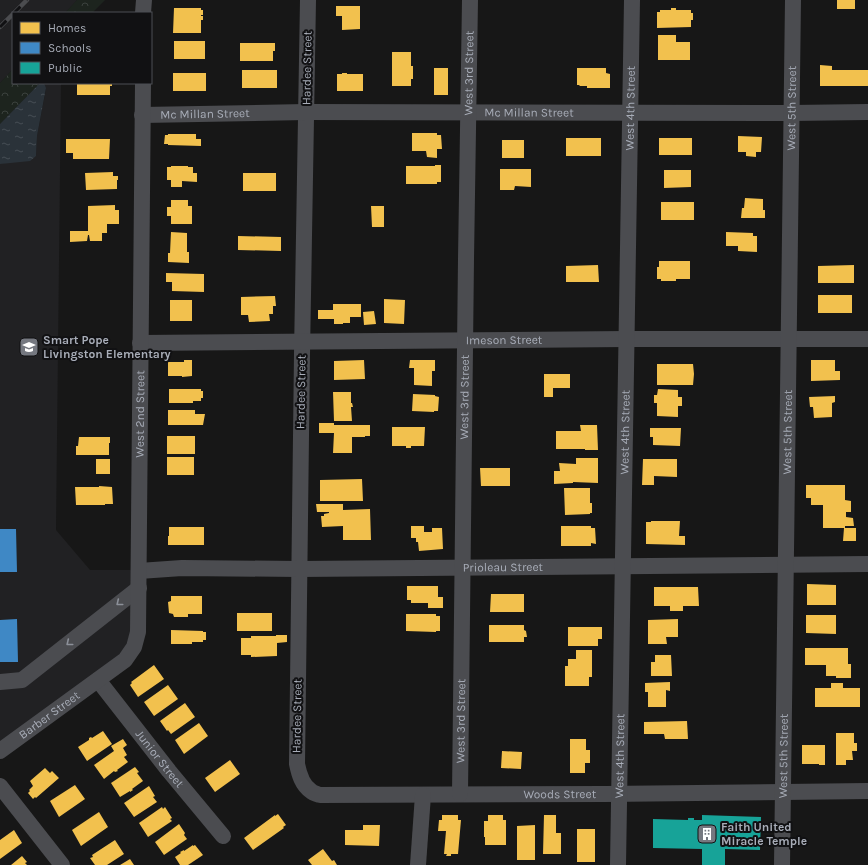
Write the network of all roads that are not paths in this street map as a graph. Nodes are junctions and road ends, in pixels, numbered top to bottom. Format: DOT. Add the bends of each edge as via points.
graph roads {
  1 [pos="144,0"];
  2 [pos="308,0"];
  3 [pos="470,0"];
  4 [pos="632,0"];
  5 [pos="793,0"];
  6 [pos="144,12"];
  7 [pos="142,84"];
  8 [pos="306,112"];
  9 [pos="630,112"];
  10 [pos="868,112"];
  11 [pos="468,113"];
  12 [pos="791,113"];
  13 [pos="142,115"];
  14 [pos="788,338"];
  15 [pos="627,339"];
  16 [pos="868,339"];
  17 [pos="302,341"];
  18 [pos="465,341"];
  19 [pos="140,343"];
  20 [pos="868,564"];
  21 [pos="786,565"];
  22 [pos="623,566"];
  23 [pos="462,567"];
  24 [pos="299,569"];
  25 [pos="139,571"];
  26 [pos="138,588"];
  27 [pos="98,680"];
  28 [pos="0,682"];
  29 [pos="0,751"];
  30 [pos="303,783"];
  31 [pos="0,786"];
  32 [pos="868,791"];
  33 [pos="783,792"];
  34 [pos="619,793"];
  35 [pos="460,794"];
  36 [pos="424,795"];
  37 [pos="223,836"];
  38 [pos="62,865"];
  39 [pos="418,865"];
  40 [pos="618,865"];
  41 [pos="782,865"];
  1 -- 6 [label="street"];
  2 -- 8 [label="street, Hardee Street"];
  3 -- 11 [label="street, West 3rd Street"];
  4 -- 9 [label="street, West 4th Street"];
  5 -- 12 [label="street, West 5th Street"];
  7 -- 13 [label="street, West 2nd Street"];
  8 -- 11 [label="street, Mc Millan Street"];
  8 -- 13 [label="street, Mc Millan Street"];
  8 -- 17 [label="street, Hardee Street"];
  9 -- 11 [label="street, Mc Millan Street"];
  9 -- 12 [label="street, Mc Millan Street"];
  9 -- 15 [label="street, West 4th Street"];
  10 -- 12 [label="street, Mc Millan Street"];
  11 -- 18 [label="street, West 3rd Street"];
  12 -- 14 [label="street, West 5th Street"];
  13 -- 19 [label="street, West 2nd Street"];
  14 -- 15 [label="street, Imeson Street"];
  14 -- 16 [label="street, Imeson Street"];
  14 -- 21 [label="street, West 5th Street"];
  15 -- 18 [label="street, Imeson Street"];
  15 -- 22 [label="street, West 4th Street"];
  17 -- 18 [label="street, Imeson Street"];
  17 -- 19 [label="street, Imeson Street"];
  17 -- 24 [label="street, Hardee Street"];
  18 -- 23 [label="street, West 3rd Street"];
  19 -- 25 [label="street, West 2nd Street"];
  20 -- 21 [label="street, Prioleau Street"];
  21 -- 22 [label="street, Prioleau Street"];
  21 -- 33 [label="street, West 5th Street"];
  22 -- 23 [label="street, Prioleau Street"];
  22 -- 34 [label="street, West 4th Street"];
  23 -- 24 [label="street, Prioleau Street"];
  23 -- 35 [label="street, West 3rd Street"];
  24 -- 25 [label="street, Prioleau Street" via="182,568"];
  24 -- 30 [label="street, Hardee Street" via="297,764"];
  25 -- 26 [label="street, West 2nd Street"];
  26 -- 27 [label="street, West 2nd Street" via="138,632 134,647 125,660"];
  26 -- 28 [label="street, one-way" via="22,680"];
  27 -- 29 [label="street, Barber Street"];
  27 -- 37 [label="street, Junior Street"];
  30 -- 36 [label="street, Woods Street" via="311,791 320,794"];
  31 -- 38 [label="street"];
  32 -- 33 [label="street, Woods Street"];
  33 -- 34 [label="street, Woods Street"];
  33 -- 41 [label="street, West 5th Street"];
  34 -- 35 [label="street, Woods Street"];
  34 -- 40 [label="street, West 4th Street"];
  35 -- 36 [label="street, Woods Street"];
  36 -- 39 [label="street"];
}
